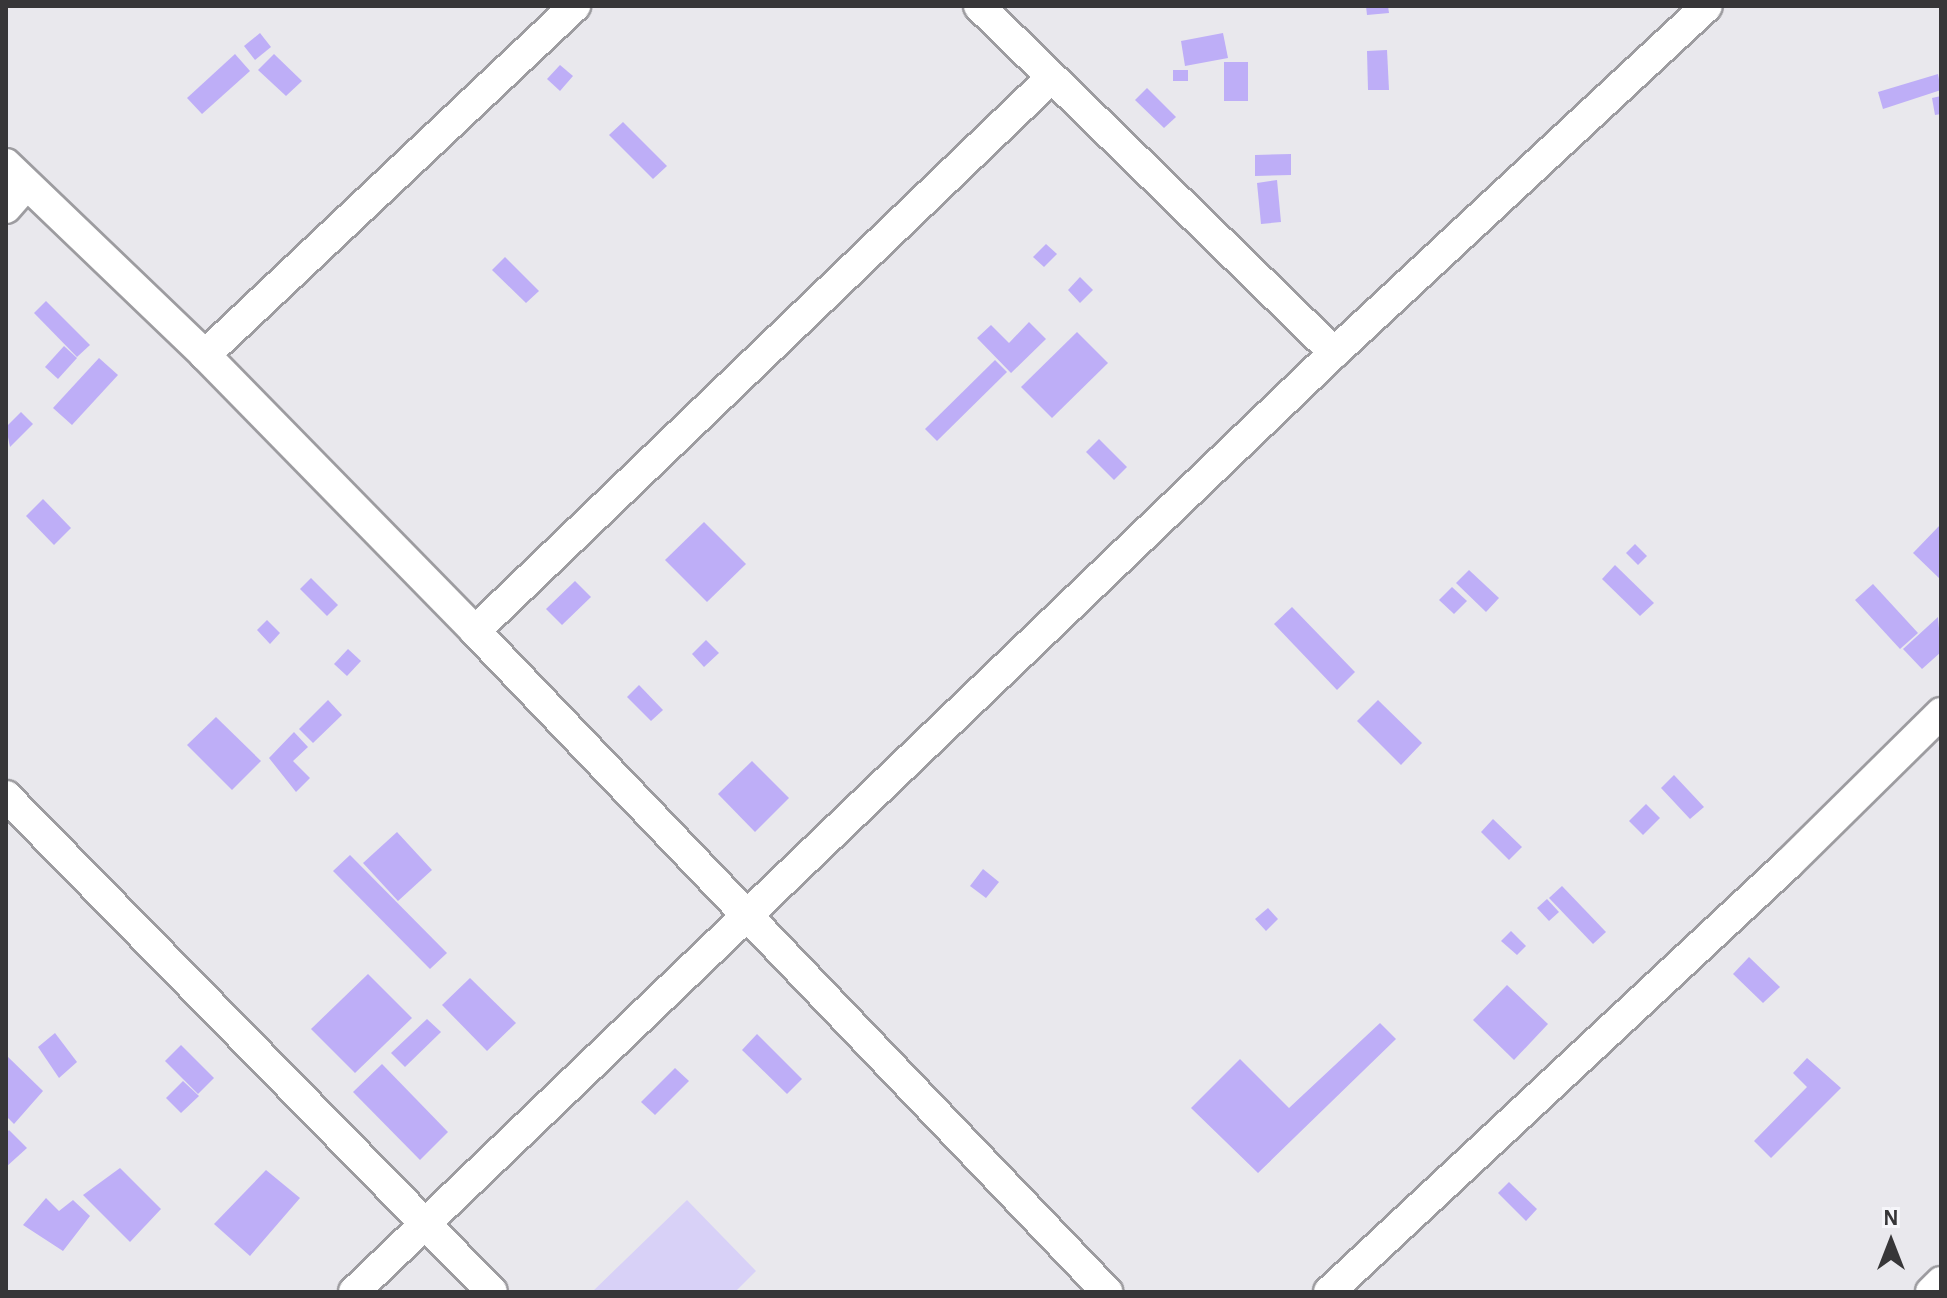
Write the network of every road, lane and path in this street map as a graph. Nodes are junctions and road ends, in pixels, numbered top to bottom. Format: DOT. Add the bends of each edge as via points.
graph roads {
  1 [pos="575,6"];
  2 [pos="979,6"];
  3 [pos="1707,6"];
  4 [pos="1050,79"];
  5 [pos="16,174"];
  6 [pos="6,208"];
  7 [pos="1334,353"];
  8 [pos="205,355"];
  9 [pos="475,631"];
  10 [pos="1941,713"];
  11 [pos="6,796"];
  12 [pos="746,915"];
  13 [pos="425,1221"];
  14 [pos="1941,1282"];
  15 [pos="354,1292"];
  16 [pos="492,1292"];
  17 [pos="1107,1292"];
  18 [pos="1329,1292"];
  19 [pos="1931,1292"];
  1 -- 8 [label="street"];
  2 -- 4 [label="street"];
  3 -- 7 [label="street"];
  4 -- 7 [label="street"];
  4 -- 9 [label="street"];
  5 -- 6 [label="street"];
  5 -- 8 [label="street"];
  7 -- 12 [label="street"];
  8 -- 9 [label="street"];
  9 -- 12 [label="street"];
  10 -- 18 [label="street" via="1788,864"];
  11 -- 13 [label="street"];
  12 -- 13 [label="street"];
  12 -- 17 [label="street"];
  13 -- 15 [label="street"];
  13 -- 16 [label="street"];
  14 -- 19 [label="street"];
}
